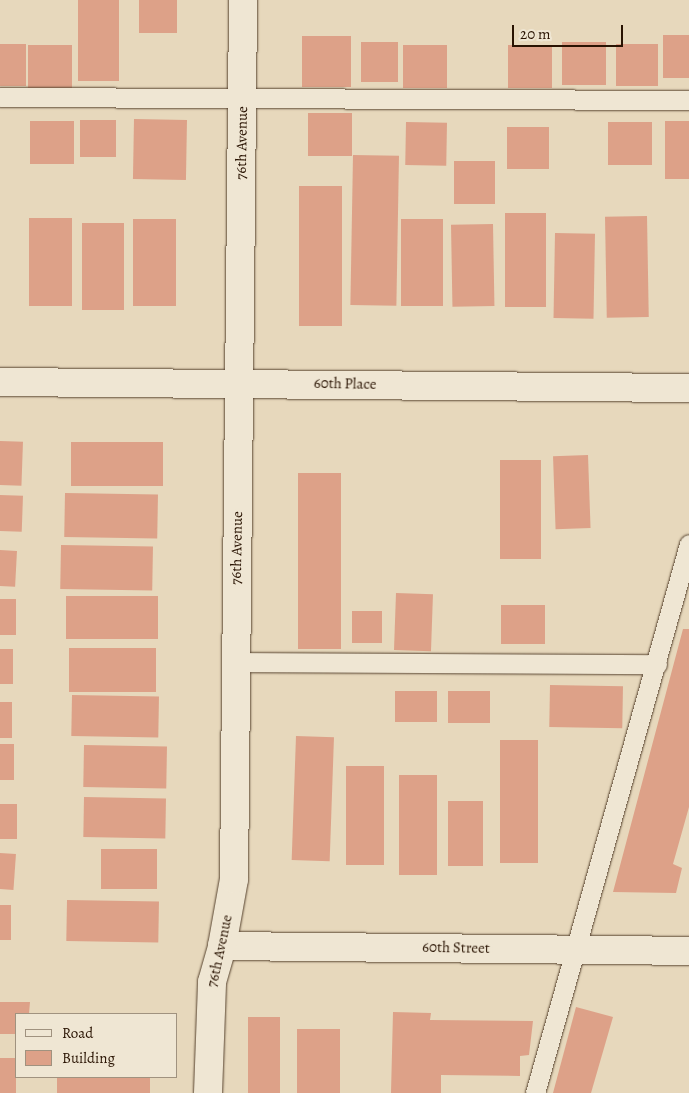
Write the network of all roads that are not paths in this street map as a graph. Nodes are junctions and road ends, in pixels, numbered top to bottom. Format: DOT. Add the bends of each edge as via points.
graph roads {
  1 [pos="243,0"];
  2 [pos="242,96"];
  3 [pos="0,97"];
  4 [pos="689,100"];
  5 [pos="0,382"];
  6 [pos="239,383"];
  7 [pos="689,388"];
  8 [pos="689,544"];
  9 [pos="236,662"];
  10 [pos="657,664"];
  11 [pos="222,946"];
  12 [pos="576,950"];
  13 [pos="689,951"];
  14 [pos="208,1093"];
  15 [pos="535,1093"];
  1 -- 2 [label="street, 76th Avenue"];
  2 -- 3 [label="lane"];
  2 -- 4 [label="lane"];
  2 -- 6 [label="street, 76th Avenue"];
  5 -- 6 [label="street, 60th Place"];
  6 -- 7 [label="street, 60th Place"];
  6 -- 9 [label="street, 76th Avenue"];
  8 -- 10 [label="lane"];
  9 -- 10 [label="lane"];
  9 -- 11 [label="street, 76th Avenue" via="234,878"];
  10 -- 12 [label="lane"];
  11 -- 12 [label="street, 60th Street"];
  11 -- 14 [label="street, 76th Avenue" via="212,982"];
  12 -- 13 [label="street, 60th Street"];
  12 -- 15 [label="lane"];
}
